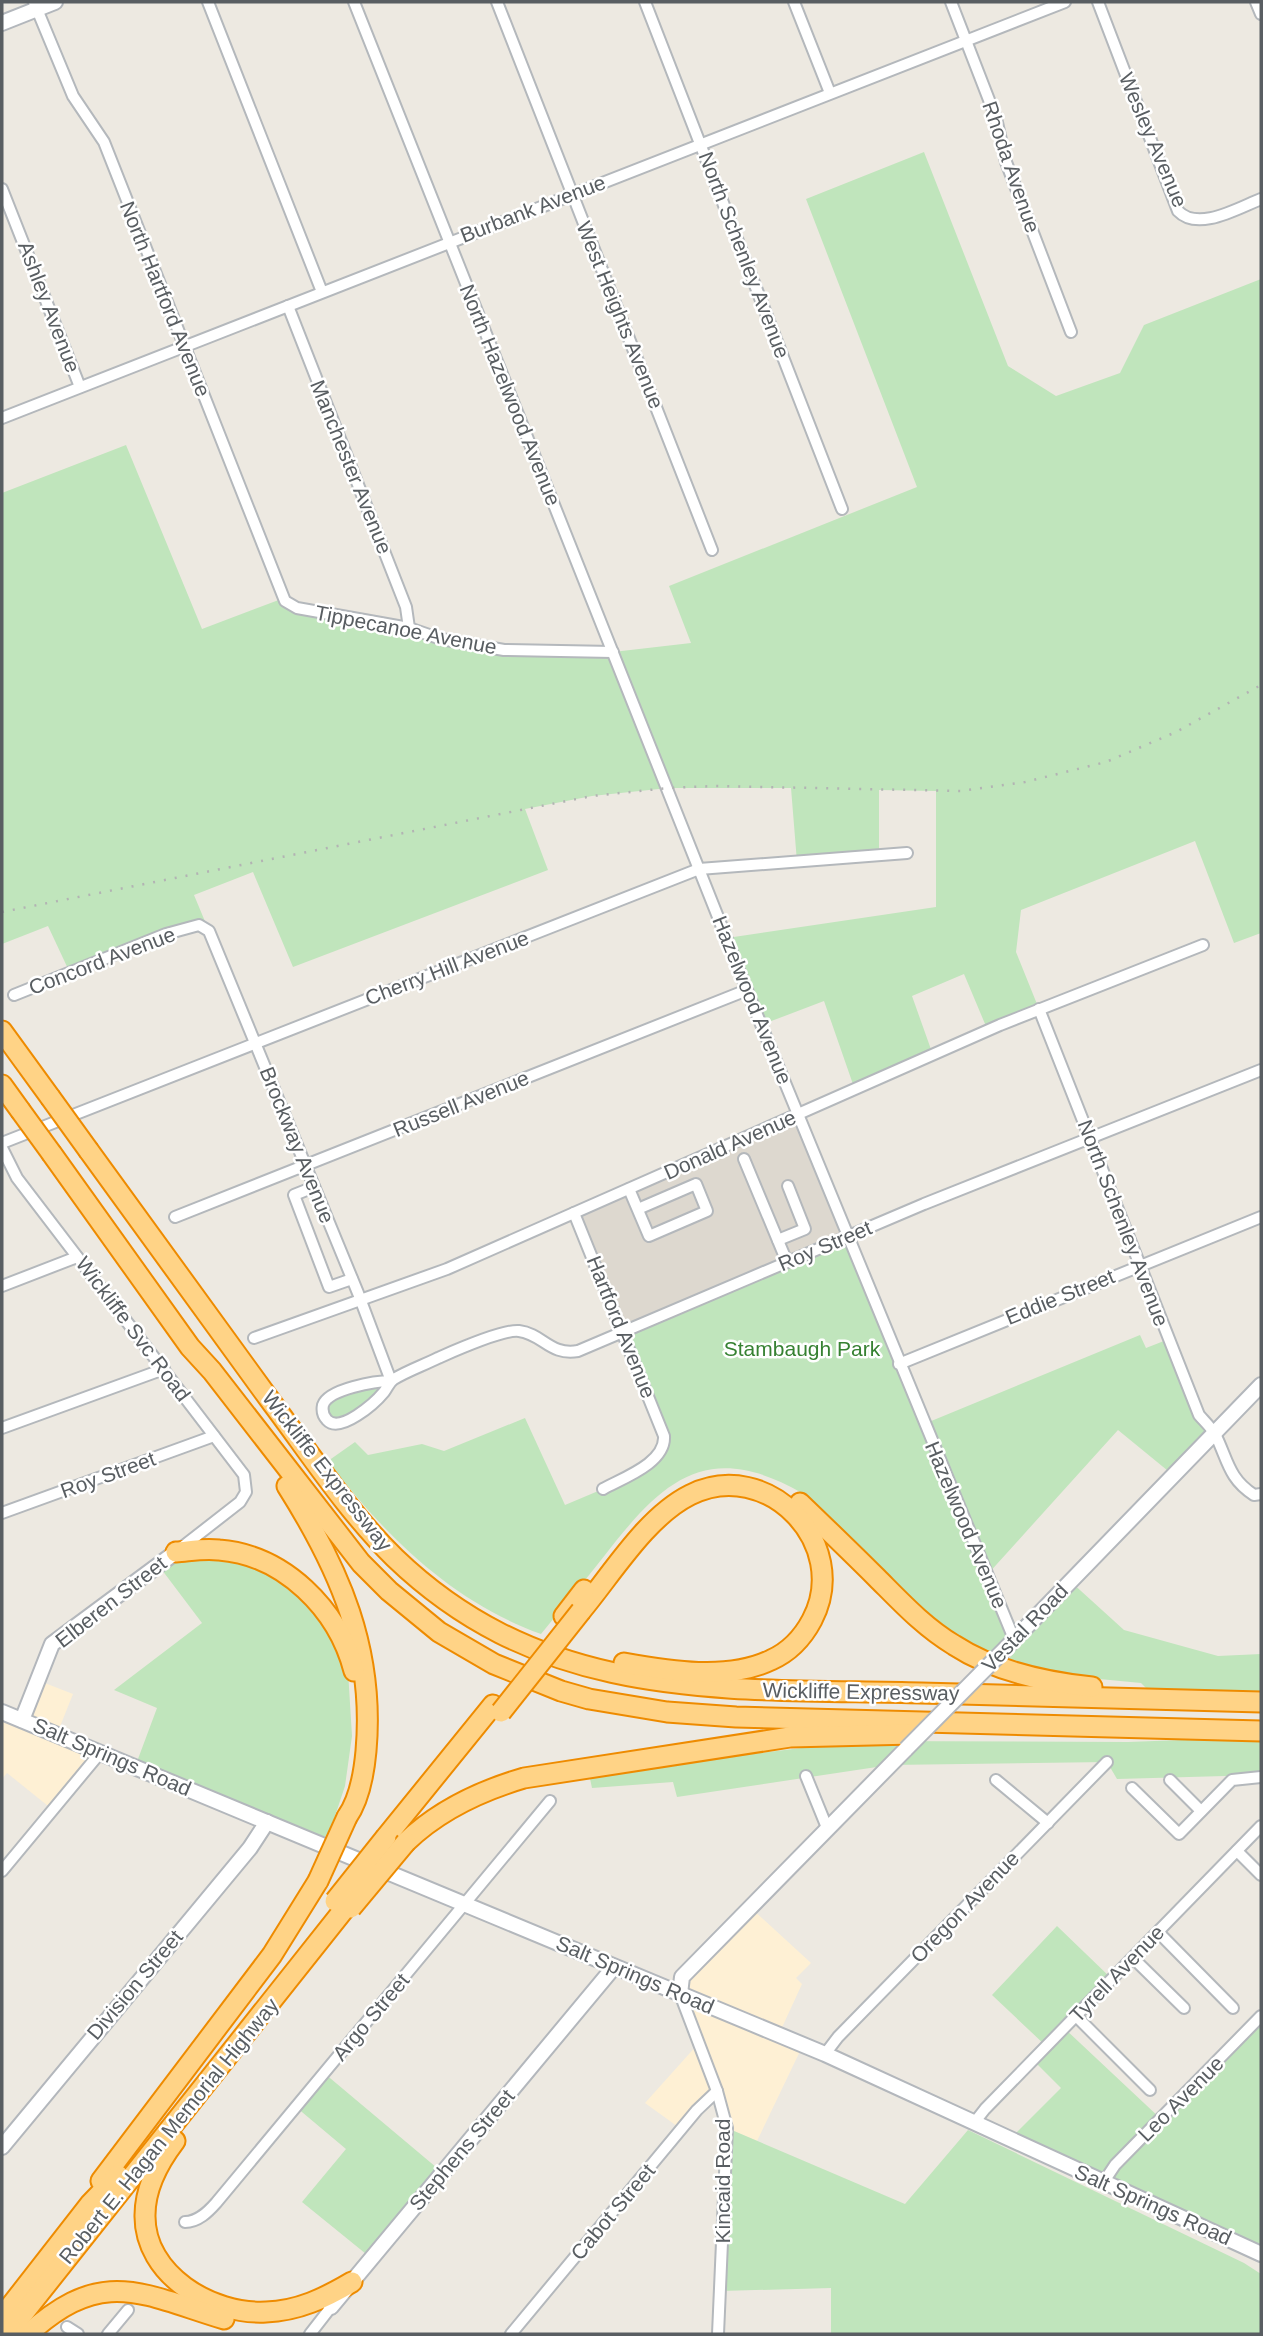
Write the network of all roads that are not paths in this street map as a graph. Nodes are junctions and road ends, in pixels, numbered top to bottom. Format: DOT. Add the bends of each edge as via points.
graph roads {
  1 [pos="55,2"];
  2 [pos="208,2"];
  3 [pos="354,2"];
  4 [pos="497,2"];
  5 [pos="645,2"];
  6 [pos="794,2"];
  7 [pos="951,2"];
  8 [pos="1065,2"];
  9 [pos="1098,2"];
  10 [pos="1256,2"];
  11 [pos="36,5"];
  12 [pos="1261,15"];
  13 [pos="2,23"];
  14 [pos="965,40"];
  15 [pos="830,93"];
  16 [pos="700,144"];
  17 [pos="2,189"];
  18 [pos="572,193"];
  19 [pos="1261,199"];
  20 [pos="448,242"];
  21 [pos="322,292"];
  22 [pos="288,306"];
  23 [pos="1071,332"];
  24 [pos="184,346"];
  25 [pos="80,387"];
  26 [pos="2,418"];
  27 [pos="842,509"];
  28 [pos="712,550"];
  29 [pos="285,601"];
  30 [pos="409,628"];
  31 [pos="613,652"];
  32 [pos="668,788"];
  33 [pos="907,853"];
  34 [pos="699,869"];
  35 [pos="190,927"];
  36 [pos="1203,945"];
  37 [pos="747,990"];
  38 [pos="14,995"];
  39 [pos="1039,1009"];
  40 [pos="2,1031"];
  41 [pos="255,1044"];
  42 [pos="1261,1070"];
  43 [pos="2,1085"];
  44 [pos="798,1115"];
  45 [pos="1090,1137"];
  46 [pos="2,1146"];
  47 [pos="744,1159"];
  48 [pos="306,1165"];
  49 [pos="788,1186"];
  50 [pos="314,1187"];
  51 [pos="629,1189"];
  52 [pos="638,1209"];
  53 [pos="574,1213"];
  54 [pos="175,1217"];
  55 [pos="1261,1217"];
  56 [pos="846,1237"];
  57 [pos="778,1240"];
  58 [pos="77,1257"];
  59 [pos="787,1262"];
  60 [pos="1139,1264"];
  61 [pos="352,1279"];
  62 [pos="2,1286"];
  63 [pos="361,1299"];
  64 [pos="623,1332"];
  65 [pos="254,1338"];
  66 [pos="190,1347"];
  67 [pos="899,1364"];
  68 [pos="164,1369"];
  69 [pos="391,1381"];
  70 [pos="1261,1385"];
  71 [pos="2,1428"];
  72 [pos="1214,1433"];
  73 [pos="214,1436"];
  74 [pos="603,1489"];
  75 [pos="1261,1494"];
  76 [pos="348,1503"];
  77 [pos="231,1509"];
  78 [pos="2,1513"];
  79 [pos="176,1552"];
  80 [pos="573,1614"];
  81 [pos="1010,1643"];
  82 [pos="1157,1699"];
  83 [pos="1261,1702"];
  84 [pos="2,1712"];
  85 [pos="22,1720"];
  86 [pos="1068,1725"];
  87 [pos="1261,1731"];
  88 [pos="100,1753"];
  89 [pos="1107,1762"];
  90 [pos="806,1776"];
  91 [pos="1261,1777"];
  92 [pos="996,1780"];
  93 [pos="1170,1780"];
  94 [pos="1132,1788"];
  95 [pos="550,1801"];
  96 [pos="1201,1811"];
  97 [pos="346,1817"];
  98 [pos="267,1822"];
  99 [pos="1048,1823"];
  100 [pos="1261,1826"];
  101 [pos="828,1830"];
  102 [pos="397,1840"];
  103 [pos="1237,1851"];
  104 [pos="2,1871"];
  105 [pos="1261,1875"];
  106 [pos="465,1904"];
  107 [pos="344,1905"];
  108 [pos="1158,1932"];
  109 [pos="1133,1958"];
  110 [pos="614,1967"];
  111 [pos="680,1994"];
  112 [pos="1184,2008"];
  113 [pos="1233,2008"];
  114 [pos="1076,2016"];
  115 [pos="1261,2016"];
  116 [pos="825,2054"];
  117 [pos="205,2086"];
  118 [pos="1150,2090"];
  119 [pos="717,2091"];
  120 [pos="974,2123"];
  121 [pos="2,2147"];
  122 [pos="1102,2183"];
  123 [pos="90,2204"];
  124 [pos="185,2222"];
  125 [pos="1261,2254"];
  126 [pos="352,2282"];
  127 [pos="331,2307"];
  128 [pos="128,2311"];
  129 [pos="2,2318"];
  130 [pos="67,2327"];
  131 [pos="717,2333"];
  132 [pos="6,2334"];
  133 [pos="28,2334"];
  134 [pos="78,2334"];
  135 [pos="108,2334"];
  136 [pos="310,2334"];
  137 [pos="511,2334"];
  1 -- 11 [label="street"];
  2 -- 21 [label="street"];
  3 -- 20 [label="street, North Hazelwood Avenue"];
  4 -- 18 [label="street, West Heights Avenue"];
  5 -- 16 [label="street, North Schenley Avenue"];
  6 -- 15 [label="street"];
  7 -- 14 [label="street, Rhoda Avenue"];
  8 -- 14 [label="street, Burbank Avenue"];
  9 -- 19 [label="street, Wesley Avenue" via="1178,211 1202,221"];
  10 -- 12 [label="street"];
  11 -- 13 [label="street"];
  11 -- 24 [label="street, North Hartford Avenue" via="73,96 104,142"];
  14 -- 15 [label="street, Burbank Avenue"];
  14 -- 23 [label="street, Rhoda Avenue"];
  15 -- 16 [label="street, Burbank Avenue"];
  16 -- 18 [label="street, Burbank Avenue"];
  16 -- 27 [label="street, North Schenley Avenue"];
  17 -- 25 [label="street, Ashley Avenue"];
  18 -- 20 [label="street, Burbank Avenue"];
  18 -- 28 [label="street, West Heights Avenue"];
  20 -- 21 [label="street, Burbank Avenue"];
  20 -- 31 [label="street, North Hazelwood Avenue"];
  21 -- 22 [label="street, Burbank Avenue"];
  22 -- 24 [label="street, Burbank Avenue"];
  22 -- 30 [label="street, Manchester Avenue" via="406,607"];
  24 -- 25 [label="street, Burbank Avenue"];
  24 -- 29 [label="street, North Hartford Avenue"];
  25 -- 26 [label="street, Burbank Avenue"];
  29 -- 30 [label="street, Tippecanoe Avenue" via="297,608"];
  30 -- 31 [label="street, Tippecanoe Avenue" via="440,639 504,650"];
  31 -- 32 [label="street, North Hazelwood Avenue"];
  32 -- 34 [label="street, Hazelwood Avenue"];
  33 -- 34 [label="street, Cherry Hill Avenue"];
  34 -- 37 [label="street, Hazelwood Avenue"];
  34 -- 41 [label="street, Cherry Hill Avenue"];
  35 -- 38 [label="street, Concord Avenue"];
  35 -- 41 [label="street, Brockway Avenue" via="203,926 209,931"];
  36 -- 39 [label="street, Donald Avenue"];
  37 -- 44 [label="street, Hazelwood Avenue"];
  37 -- 48 [label="street, Russell Avenue"];
  39 -- 44 [label="street, Donald Avenue"];
  39 -- 45 [label="street, North Schenley Avenue"];
  40 -- 76 [label="highway, Wickliffe Expressway, bridge"];
  41 -- 46 [label="street, Cherry Hill Avenue"];
  41 -- 48 [label="street, Brockway Avenue"];
  42 -- 45 [label="street, Roy Street"];
  43 -- 66 [label="highway, Wickliffe Expressway, bridge"];
  44 -- 51 [label="street, Donald Avenue"];
  44 -- 56 [label="street, Hazelwood Avenue"];
  45 -- 56 [label="street, Roy Street"];
  45 -- 60 [label="street, North Schenley Avenue"];
  46 -- 58 [label="street, Wickliffe Svc Road" via="17,1178"];
  47 -- 57 [label="street"];
  48 -- 50 [label="street, Brockway Avenue"];
  48 -- 54 [label="street, Russell Avenue"];
  49 -- 57 [label="street" via="804,1229"];
  50 -- 61 [label="street, Brockway Avenue"];
  50 -- 61 [label="street" via="294,1195 329,1287"];
  51 -- 52 [label="street"];
  51 -- 53 [label="street, Donald Avenue"];
  52 -- 52 [label="street" via="649,1236 707,1211 696,1184"];
  53 -- 63 [label="street, Donald Avenue" via="447,1269"];
  53 -- 64 [label="street, Hartford Avenue"];
  55 -- 60 [label="street, Eddie Street"];
  56 -- 59 [label="street, Roy Street"];
  56 -- 67 [label="street, Hazelwood Avenue"];
  57 -- 59 [label="street"];
  58 -- 62 [label="street"];
  58 -- 68 [label="street, Wickliffe Svc Road"];
  59 -- 64 [label="street, Roy Street"];
  60 -- 67 [label="street, Eddie Street"];
  60 -- 72 [label="street, North Schenley Avenue" via="1199,1415"];
  61 -- 63 [label="street, Brockway Avenue"];
  63 -- 65 [label="street, Donald Avenue"];
  63 -- 69 [label="street, Brockway Avenue"];
  64 -- 69 [label="street, Roy Street" via="568,1353 513,1331 440,1357"];
  64 -- 74 [label="street, Hartford Avenue" via="665,1441 650,1462"];
  66 -- 86 [label="highway, Wickliffe Expressway" via="361,1563 421,1619 494,1664 589,1699 667,1712"];
  66 -- 97 [label="highway" via="297,1502 351,1614 365,1673 368,1724 354,1808"];
  67 -- 81 [label="street, Hazelwood Avenue"];
  68 -- 71 [label="street"];
  68 -- 73 [label="street, Wickliffe Svc Road"];
  69 -- 69 [label="street, Roy Street" via="330,1395 323,1407 325,1417 336,1424 345,1423"];
  70 -- 72 [label="street, Vestal Road"];
  72 -- 75 [label="street, North Schenley Avenue" via="1241,1486 1254,1495"];
  72 -- 81 [label="street, Vestal Road"];
  73 -- 77 [label="street, Wickliffe Svc Road" via="247,1483 244,1496"];
  73 -- 78 [label="street, Roy Street"];
  76 -- 80 [label="highway" via="437,1582 497,1621 566,1650 666,1669 737,1670 770,1661 789,1649 818,1606 820,1559 808,1528 779,1501 745,1487 712,1488 688,1496 657,1520"];
  76 -- 82 [label="highway, Wickliffe Expressway" via="396,1558 461,1610 529,1648 595,1670 739,1689"];
  77 -- 79 [label="street, Elberen Street"];
  79 -- 85 [label="street, Elberen Street" via="52,1644"];
  79 -- 97 [label="highway" via="218,1550 260,1560 302,1586 335,1626 351,1660 359,1701 357,1752"];
  80 -- 82 [label="highway" via="639,1522 662,1500 699,1479 746,1476 794,1497 924,1624 965,1652 1041,1678 1139,1690"];
  80 -- 102 [label="highway"];
  81 -- 101 [label="street, Vestal Road, bridge"];
  82 -- 83 [label="highway, Wickliffe Expressway"];
  84 -- 85 [label="street, Salt Springs Road"];
  85 -- 88 [label="street, Salt Springs Road"];
  86 -- 87 [label="highway, Wickliffe Expressway"];
  86 -- 102 [label="highway" via="965,1733 790,1737 551,1773 507,1783 464,1801"];
  88 -- 98 [label="street, Salt Springs Road"];
  88 -- 104 [label="street"];
  89 -- 99 [label="street, Oregon Avenue"];
  90 -- 101 [label="street"];
  91 -- 96 [label="street" via="1232,1780"];
  92 -- 99 [label="street"];
  93 -- 96 [label="street"];
  94 -- 96 [label="street" via="1180,1834"];
  95 -- 106 [label="street, Argo Street"];
  97 -- 123 [label="highway, bridge" via="318,1881 279,1945 100,2183"];
  98 -- 106 [label="street, Salt Springs Road"];
  98 -- 121 [label="street, Division Street"];
  99 -- 116 [label="street, Oregon Avenue"];
  100 -- 103 [label="street, Tyrell Avenue"];
  101 -- 111 [label="street, Vestal Road" via="682,1977"];
  102 -- 107 [label="highway, bridge"];
  103 -- 105 [label="street"];
  103 -- 108 [label="street, Tyrell Avenue"];
  106 -- 110 [label="street, Salt Springs Road"];
  106 -- 124 [label="street, Argo Street" via="216,2203 204,2215"];
  107 -- 117 [label="highway, Robert E. Hagan Memorial Highway"];
  107 -- 123 [label="highway"];
  108 -- 109 [label="street, Tyrell Avenue"];
  108 -- 113 [label="street"];
  109 -- 112 [label="street"];
  109 -- 114 [label="street, Tyrell Avenue"];
  110 -- 111 [label="street, Salt Springs Road"];
  110 -- 126 [label="street, Stephens Street"];
  111 -- 116 [label="street, Salt Springs Road"];
  111 -- 119 [label="street, Kincaid Road"];
  114 -- 118 [label="street"];
  114 -- 120 [label="street, Tyrell Avenue"];
  115 -- 122 [label="street, Leo Avenue"];
  116 -- 120 [label="street, Salt Springs Road"];
  117 -- 126 [label="highway" via="200,2106 149,2188 146,2230 164,2267 209,2301 248,2312 298,2307"];
  117 -- 132 [label="highway, Robert E. Hagan Memorial Highway"];
  119 -- 131 [label="street, Kincaid Road" via="727,2128"];
  119 -- 137 [label="street, Cabot Street"];
  120 -- 122 [label="street, Salt Springs Road"];
  122 -- 125 [label="street, Salt Springs Road"];
  123 -- 129 [label="highway, Robert E. Hagan Memorial Highway"];
  126 -- 127 [label="street, Stephens Street"];
  127 -- 133 [label="highway" via="285,2322 255,2324 146,2294 112,2291 62,2308"];
  127 -- 136 [label="street, Stephens Street"];
  128 -- 135 [label="street"];
  130 -- 134 [label="street"];
}
